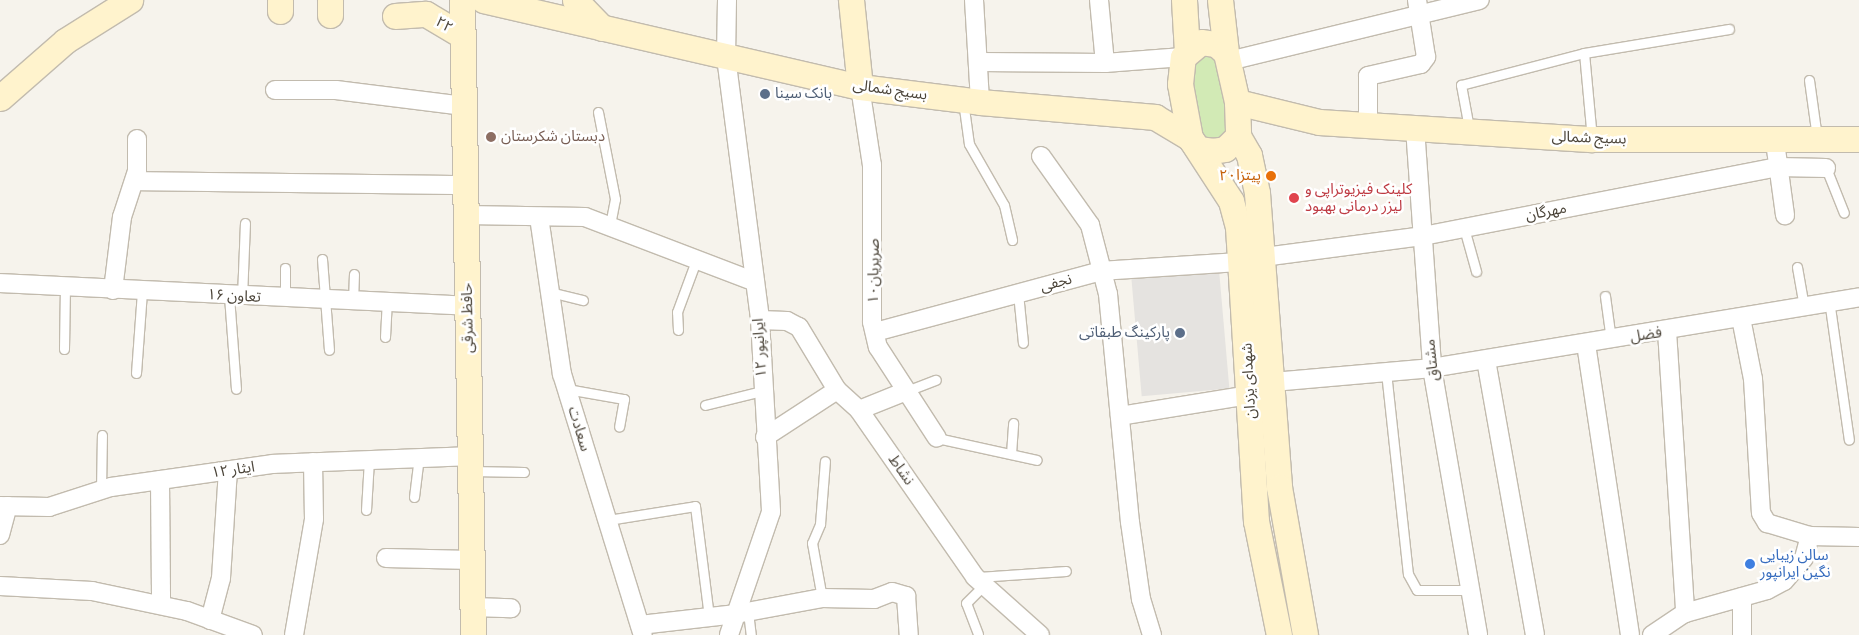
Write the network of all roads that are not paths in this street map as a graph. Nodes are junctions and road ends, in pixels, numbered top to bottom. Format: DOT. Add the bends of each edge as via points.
graph roads {
  1 [pos="130,0"];
  2 [pos="462,0"];
  3 [pos="483,0"];
  4 [pos="540,0"];
  5 [pos="575,0"];
  6 [pos="727,0"];
  7 [pos="851,0"];
  8 [pos="974,0"];
  9 [pos="1099,0"];
  10 [pos="1480,0"];
  11 [pos="1418,6"];
  12 [pos="425,7"];
  13 [pos="1184,8"];
  14 [pos="1222,8"];
  15 [pos="395,16"];
  16 [pos="602,28"];
  17 [pos="1729,29"];
  18 [pos="463,36"];
  19 [pos="1185,54"];
  20 [pos="1584,54"];
  21 [pos="726,57"];
  22 [pos="1228,57"];
  23 [pos="980,62"];
  24 [pos="1105,63"];
  25 [pos="1809,80"];
  26 [pos="1180,84"];
  27 [pos="860,87"];
  28 [pos="275,90"];
  29 [pos="0,98"];
  30 [pos="972,102"];
  31 [pos="1237,102"];
  32 [pos="464,106"];
  33 [pos="1125,111"];
  34 [pos="598,112"];
  35 [pos="1319,122"];
  36 [pos="1368,125"];
  37 [pos="1415,128"];
  38 [pos="1469,131"];
  39 [pos="1239,132"];
  40 [pos="1190,138"];
  41 [pos="137,139"];
  42 [pos="1592,139"];
  43 [pos="1859,139"];
  44 [pos="1817,140"];
  45 [pos="1775,142"];
  46 [pos="1041,156"];
  47 [pos="1778,167"];
  48 [pos="1826,168"];
  49 [pos="135,181"];
  50 [pos="466,185"];
  51 [pos="1844,213"];
  52 [pos="1785,214"];
  53 [pos="466,215"];
  54 [pos="539,217"];
  55 [pos="245,223"];
  56 [pos="610,224"];
  57 [pos="1464,228"];
  58 [pos="1423,236"];
  59 [pos="1012,240"];
  60 [pos="697,258"];
  61 [pos="322,259"];
  62 [pos="1253,259"];
  63 [pos="1797,267"];
  64 [pos="285,268"];
  65 [pos="1101,271"];
  66 [pos="1476,271"];
  67 [pos="354,274"];
  68 [pos="755,282"];
  69 [pos="0,283"];
  70 [pos="65,287"];
  71 [pos="113,290"];
  72 [pos="142,292"];
  73 [pos="549,292"];
  74 [pos="1018,293"];
  75 [pos="236,296"];
  76 [pos="1605,296"];
  77 [pos="1859,297"];
  78 [pos="285,299"];
  79 [pos="583,300"];
  80 [pos="1829,300"];
  81 [pos="325,301"];
  82 [pos="353,302"];
  83 [pos="387,304"];
  84 [pos="1804,305"];
  85 [pos="468,306"];
  86 [pos="1740,318"];
  87 [pos="760,320"];
  88 [pos="678,330"];
  89 [pos="875,332"];
  90 [pos="1667,332"];
  91 [pos="384,337"];
  92 [pos="1611,340"];
  93 [pos="1023,343"];
  94 [pos="1586,344"];
  95 [pos="64,349"];
  96 [pos="329,350"];
  97 [pos="1486,360"];
  98 [pos="1432,368"];
  99 [pos="1386,372"];
  100 [pos="136,374"];
  101 [pos="936,380"];
  102 [pos="1273,382"];
  103 [pos="236,389"];
  104 [pos="567,389"];
  105 [pos="836,390"];
  106 [pos="762,391"];
  107 [pos="904,392"];
  108 [pos="1250,395"];
  109 [pos="705,405"];
  110 [pos="859,410"];
  111 [pos="1120,416"];
  112 [pos="1013,423"];
  113 [pos="619,427"];
  114 [pos="102,435"];
  115 [pos="765,437"];
  116 [pos="937,438"];
  117 [pos="1848,440"];
  118 [pos="1011,454"];
  119 [pos="419,458"];
  120 [pos="369,460"];
  121 [pos="1038,460"];
  122 [pos="826,461"];
  123 [pos="313,462"];
  124 [pos="470,464"];
  125 [pos="1265,468"];
  126 [pos="228,470"];
  127 [pos="524,472"];
  128 [pos="160,480"];
  129 [pos="101,490"];
  130 [pos="414,497"];
  131 [pos="4,506"];
  132 [pos="366,510"];
  133 [pos="1283,516"];
  134 [pos="608,520"];
  135 [pos="1256,521"];
  136 [pos="0,536"];
  137 [pos="1810,536"];
  138 [pos="1859,537"];
  139 [pos="386,558"];
  140 [pos="472,560"];
  141 [pos="1066,571"];
  142 [pos="980,581"];
  143 [pos="0,586"];
  144 [pos="1467,590"];
  145 [pos="1742,597"];
  146 [pos="822,598"];
  147 [pos="161,605"];
  148 [pos="473,607"];
  149 [pos="511,608"];
  150 [pos="742,613"];
  151 [pos="1685,613"];
  152 [pos="709,617"];
  153 [pos="210,620"];
  154 [pos="641,630"];
  155 [pos="234,633"];
  156 [pos="978,634"];
  157 [pos="253,635"];
  158 [pos="294,635"];
  159 [pos="473,635"];
  160 [pos="729,635"];
  161 [pos="751,635"];
  162 [pos="909,635"];
  163 [pos="1040,635"];
  164 [pos="1152,635"];
  165 [pos="1279,635"];
  166 [pos="1305,635"];
  167 [pos="1478,635"];
  168 [pos="1535,635"];
  169 [pos="1630,635"];
  170 [pos="1652,635"];
  171 [pos="1742,635"];
  1 -- 29 [label="main road" via="64,41"];
  2 -- 18 [label="main road, حافظ شرقی"];
  3 -- 16 [label="main road, بسیج شمالی"];
  4 -- 16 [label="main road, بسیج شمالی"];
  5 -- 16 [label="main road"];
  6 -- 21 [label="street, ایرانپور ۱۲"];
  7 -- 27 [label="main road"];
  8 -- 23 [label="street"];
  9 -- 24 [label="street"];
  10 -- 11 [label="street"];
  11 -- 22 [label="street"];
  11 -- 36 [label="street" via="1426,58 1421,64 1368,76"];
  12 -- 15 [label="main road"];
  12 -- 18 [label="main road, ۲۲"];
  13 -- 14 [label="main road" via="1204,30"];
  13 -- 19 [label="main road"];
  14 -- 22 [label="main road, شهدای یزدان"];
  16 -- 21 [label="main road, بسیج شمالی"];
  17 -- 20 [label="lane"];
  18 -- 32 [label="main road, حافظ شرقی"];
  19 -- 22 [label="main road" via="1201,42 1216,44"];
  19 -- 24 [label="street"];
  19 -- 26 [label="main road"];
  20 -- 38 [label="lane" via="1461,85"];
  20 -- 42 [label="lane"];
  21 -- 27 [label="main road, بسیج شمالی"];
  21 -- 68 [label="street, ایرانپور ۱۲"];
  22 -- 31 [label="main road, شهدای یزدان"];
  23 -- 24 [label="street"];
  23 -- 30 [label="street"];
  25 -- 44 [label="lane"];
  26 -- 33 [label="main road, بسیج شمالی" via="1150,107"];
  26 -- 40 [label="main road"];
  27 -- 30 [label="main road, بسیج شمالی"];
  27 -- 89 [label="street, صریریان۱۰" via="872,165"];
  28 -- 32 [label="street" via="336,90"];
  30 -- 33 [label="main road, بسیج شمالی"];
  30 -- 59 [label="lane" via="969,144 1004,205"];
  31 -- 35 [label="main road, بسیج شمالی"];
  31 -- 39 [label="main road, شهدای یزدان"];
  32 -- 50 [label="main road, حافظ شرقی"];
  33 -- 40 [label="main road, بسیج شمالی" via="1155,117"];
  34 -- 56 [label="lane" via="614,191"];
  35 -- 36 [label="main road, بسیج شمالی"];
  35 -- 39 [label="main road, بسیج شمالی"];
  36 -- 37 [label="main road, بسیج شمالی"];
  37 -- 38 [label="main road, بسیج شمالی"];
  37 -- 58 [label="street, مشتاق"];
  38 -- 42 [label="main road, بسیج شمالی"];
  39 -- 40 [label="main road, بسیج شمالی" via="1225,149 1213,151 1198,149"];
  39 -- 62 [label="main road, شهدای یزدان" via="1254,176"];
  40 -- 62 [label="main road, شهدای یزدان" via="1231,201"];
  41 -- 49 [label="street"];
  42 -- 45 [label="main road, بسیج شمالی"];
  43 -- 44 [label="main road, بسیج شمالی"];
  44 -- 45 [label="main road, بسیج شمالی"];
  45 -- 47 [label="street"];
  46 -- 65 [label="street" via="1090,225"];
  47 -- 48 [label="street, مهرگان"];
  47 -- 52 [label="street"];
  47 -- 57 [label="street, مهرگان"];
  48 -- 51 [label="lane"];
  49 -- 50 [label="street"];
  49 -- 71 [label="street" via="122,217"];
  50 -- 53 [label="main road, حافظ شرقی"];
  53 -- 54 [label="street"];
  53 -- 85 [label="main road, حافظ شرقی"];
  54 -- 56 [label="street" via="584,217"];
  54 -- 73 [label="street, سعادت"];
  55 -- 75 [label="lane"];
  56 -- 60 [label="street"];
  57 -- 58 [label="street, مهرگان"];
  57 -- 66 [label="lane"];
  58 -- 62 [label="street, مهرگان"];
  58 -- 98 [label="street, مشتاق"];
  60 -- 68 [label="street"];
  60 -- 88 [label="lane" via="677,312"];
  61 -- 81 [label="lane"];
  62 -- 65 [label="street, نجفی"];
  62 -- 102 [label="main road, شهدای یزدان"];
  62 -- 108 [label="main road, شهدای یزدان"];
  63 -- 84 [label="lane"];
  64 -- 78 [label="lane"];
  65 -- 74 [label="street, نجفی"];
  65 -- 111 [label="street" via="1108,294"];
  67 -- 82 [label="lane"];
  68 -- 87 [label="street, ایرانپور ۱۲"];
  69 -- 70 [label="street, تعاون ۱۶"];
  70 -- 71 [label="street, تعاون ۱۶"];
  70 -- 95 [label="lane"];
  71 -- 72 [label="street, تعاون ۱۶"];
  72 -- 75 [label="street, تعاون ۱۶"];
  72 -- 100 [label="lane"];
  73 -- 79 [label="lane"];
  73 -- 104 [label="street, سعادت"];
  74 -- 89 [label="street, نجفی"];
  74 -- 93 [label="lane"];
  75 -- 78 [label="street, تعاون ۱۶"];
  75 -- 103 [label="lane"];
  76 -- 92 [label="lane"];
  77 -- 80 [label="street, فضل"];
  78 -- 81 [label="street, تعاون ۱۶"];
  80 -- 84 [label="street, فضل"];
  80 -- 117 [label="lane"];
  81 -- 82 [label="street, تعاون ۱۶"];
  81 -- 96 [label="lane"];
  82 -- 83 [label="street, تعاون ۱۶"];
  83 -- 85 [label="street, تعاون ۱۶"];
  83 -- 91 [label="lane"];
  84 -- 86 [label="street, فضل"];
  85 -- 124 [label="main road, حافظ شرقی"];
  86 -- 90 [label="street, فضل"];
  86 -- 137 [label="street" via="1753,379 1762,513 1767,523"];
  87 -- 105 [label="street, نشاط" via="787,321 799,327"];
  87 -- 106 [label="street, ایرانپور ۱۲"];
  89 -- 107 [label="street, صریریان۱۰"];
  90 -- 92 [label="street, فضل"];
  90 -- 151 [label="street"];
  92 -- 94 [label="street, فضل"];
  94 -- 97 [label="street, فضل"];
  94 -- 169 [label="street"];
  97 -- 98 [label="street, فضل"];
  97 -- 168 [label="street"];
  98 -- 99 [label="street, فضل"];
  98 -- 144 [label="street, مشتاق"];
  99 -- 102 [label="street, فضل"];
  99 -- 144 [label="lane" via="1408,574 1417,590"];
  101 -- 107 [label="lane"];
  102 -- 125 [label="main road, شهدای یزدان"];
  104 -- 113 [label="lane" via="624,399"];
  104 -- 134 [label="street, سعادت"];
  105 -- 110 [label="street, نشاط"];
  105 -- 115 [label="street"];
  106 -- 109 [label="lane"];
  106 -- 115 [label="street, ایرانپور ۱۲"];
  107 -- 110 [label="street"];
  107 -- 116 [label="street, صریریان۱۰"];
  108 -- 111 [label="street"];
  108 -- 125 [label="main road, شهدای یزدان"];
  110 -- 142 [label="street, نشاط"];
  111 -- 164 [label="street" via="1141,599"];
  112 -- 118 [label="lane"];
  114 -- 129 [label="lane"];
  115 -- 150 [label="street, ایرانپور ۱۲" via="771,512"];
  116 -- 118 [label="lane"];
  118 -- 121 [label="lane"];
  119 -- 120 [label="street, ایثار ۱۲"];
  119 -- 124 [label="street, ایثار ۱۲"];
  119 -- 130 [label="lane"];
  120 -- 123 [label="street, ایثار ۱۲"];
  120 -- 132 [label="lane"];
  122 -- 146 [label="lane" via="820,524 812,543"];
  123 -- 126 [label="street, ایثار ۱۲"];
  123 -- 158 [label="street" via="314,518"];
  124 -- 127 [label="lane"];
  124 -- 140 [label="main road, حافظ شرقی"];
  125 -- 133 [label="main road, شهدای یزدان"];
  125 -- 135 [label="main road, شهدای یزدان"];
  126 -- 128 [label="street, ایثار ۱۲"];
  126 -- 153 [label="street" via="221,578"];
  128 -- 129 [label="street, ایثار ۱۲"];
  128 -- 147 [label="street"];
  129 -- 131 [label="street, ایثار ۱۲" via="49,507"];
  131 -- 136 [label="street"];
  133 -- 135 [label="main road" via="1269,511"];
  133 -- 166 [label="main road, شهدای یزدان"];
  134 -- 152 [label="lane" via="695,506"];
  134 -- 154 [label="street, سعادت"];
  135 -- 165 [label="main road, شهدای یزدان"];
  137 -- 138 [label="street"];
  137 -- 145 [label="street" via="1795,570 1767,590"];
  139 -- 140 [label="street"];
  140 -- 148 [label="main road, حافظ شرقی"];
  141 -- 142 [label="lane"];
  142 -- 156 [label="lane" via="966,603"];
  142 -- 163 [label="street, نشاط"];
  143 -- 147 [label="street" via="92,590"];
  144 -- 167 [label="street, مشتاق"];
  145 -- 151 [label="street"];
  145 -- 171 [label="street"];
  146 -- 150 [label="street"];
  146 -- 162 [label="street" via="874,598 892,592 906,596"];
  147 -- 153 [label="street"];
  148 -- 149 [label="street"];
  148 -- 159 [label="main road, حافظ شرقی"];
  150 -- 152 [label="street"];
  150 -- 160 [label="street, ایرانپور ۱۲"];
  150 -- 161 [label="lane"];
  151 -- 170 [label="street"];
  152 -- 154 [label="street"];
  153 -- 155 [label="street"];
  155 -- 157 [label="street"];
}
